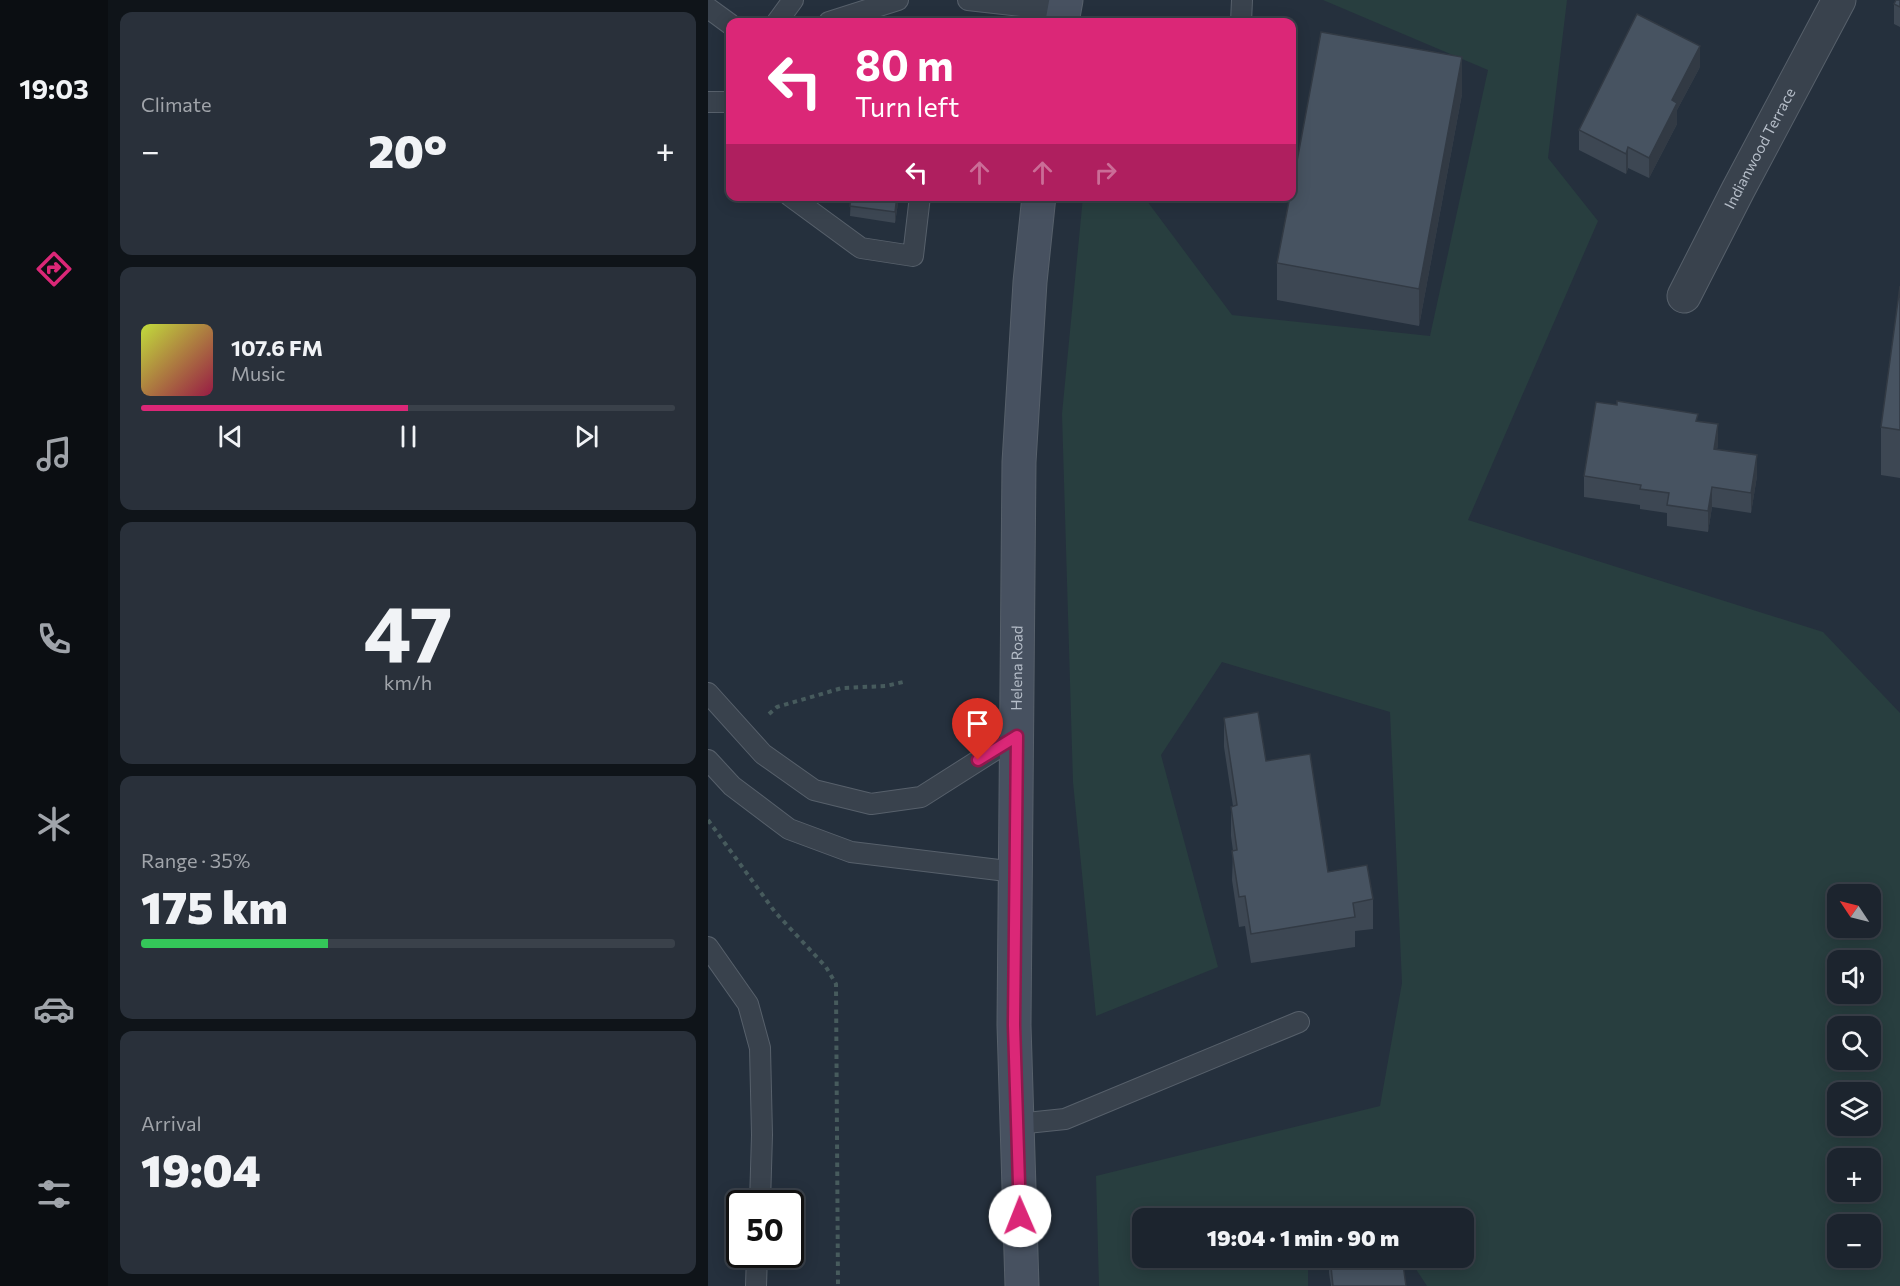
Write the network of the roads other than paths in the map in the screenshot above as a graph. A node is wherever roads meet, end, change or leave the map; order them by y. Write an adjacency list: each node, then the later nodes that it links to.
1 (793, 0): 8 (lane)
2 (898, 0): 9 (lane)
3 (968, 0): 7 (lane)
4 (1242, 0): 10 (lane)
5 (1839, 0): 17 (street, Indianwood Terrace)
6 (708, 8): 11 (lane)
7 (1066, 14)
8 (780, 18)
9 (842, 18)
10 (1240, 18)
11 (726, 21)
12 (708, 102): 13 (lane)
13 (726, 102)
14 (797, 201): 15 (lane)
15 (920, 201)
16 (1038, 201): 19 (main road, Helena Road)
17 (1684, 296)
18 (708, 693): 19 (lane)
19 (1017, 736): 21 (main road, Helena Road)
20 (708, 760): 21 (lane)
21 (1015, 872): 24 (main road, Helena Road)
22 (708, 947): 25 (lane)
23 (1299, 1022): 24 (lane)
24 (1017, 1124): 28 (main road, Helena Road)
25 (760, 1190)
26 (757, 1268): 27 (lane)
27 (756, 1286)
28 (1022, 1286)

